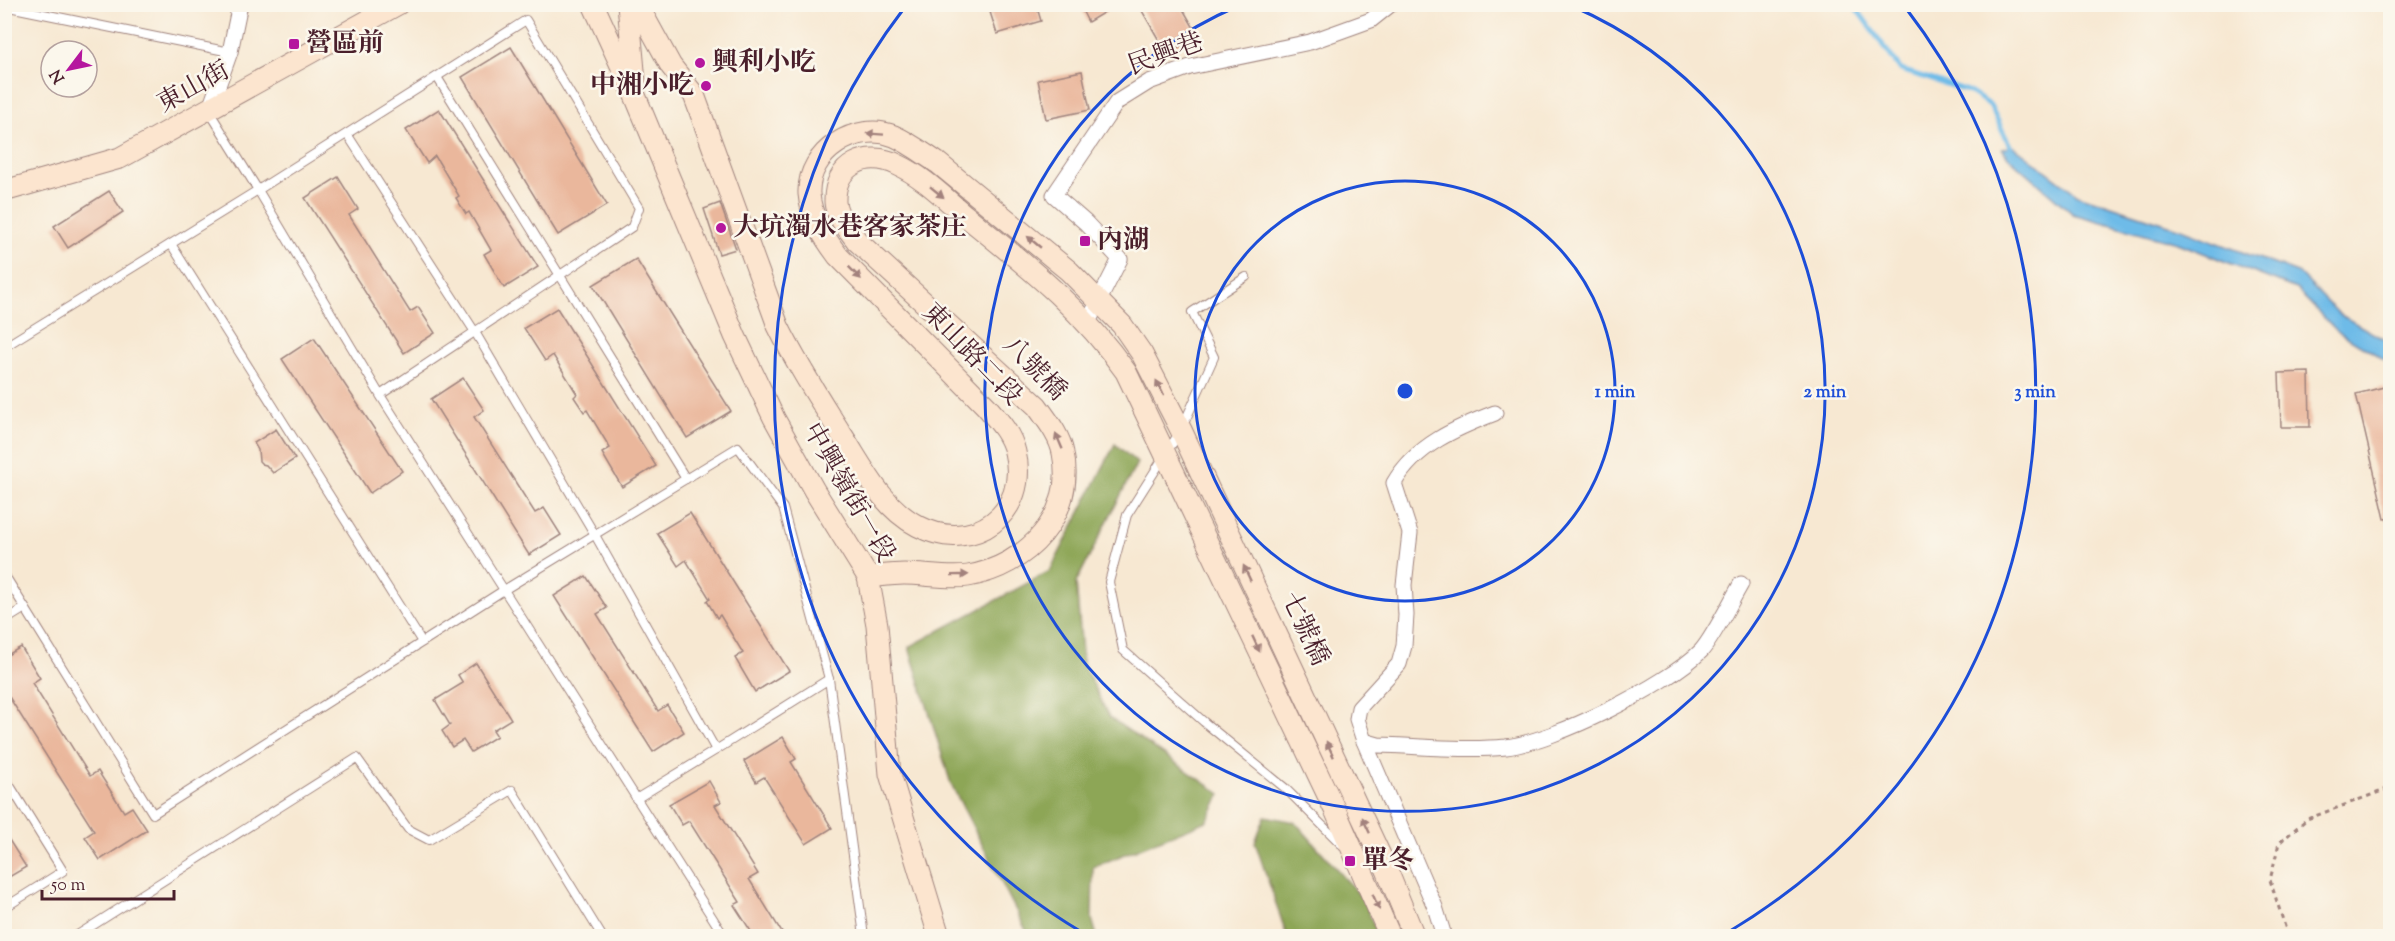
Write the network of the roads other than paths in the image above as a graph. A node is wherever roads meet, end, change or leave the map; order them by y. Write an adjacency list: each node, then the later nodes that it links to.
1 (240, 4): 8 (street)
2 (398, 4): 11 (main road, 東山街)
3 (593, 4): 10 (main road, 中興嶺街一段)
4 (628, 4): 10 (main road, 中興嶺街一段)
5 (637, 4): 18 (main road, 東山路二段, one-way to 5)
6 (1391, 4): 18 (street, 民興巷)
7 (4, 6): 8 (lane)
8 (231, 52): 11 (street)
9 (437, 76): 12 (lane); 16 (lane); 16 (lane)
10 (636, 98): 30 (main road, 中興嶺街一段)
11 (209, 111): 13 (lane); 14 (main road, 東山街)
12 (347, 134): 13 (lane); 20 (lane)
13 (258, 190): 15 (lane); 22 (lane)
14 (4, 191)
15 (171, 244): 21 (lane); 35 (lane)
16 (560, 275): 20 (lane); 26 (lane)
17 (1246, 277): 24 (lane)
18 (1100, 301): 19 (street, 民興巷); 24 (main road, 東山路二段, one-way to 18)
19 (1088, 322): 25 (main road); 30 (main road, 八號橋, one-way to 19)
20 (475, 332): 22 (lane); 28 (lane)
21 (4, 347)
22 (380, 395): 32 (lane)
23 (1495, 413): 37 (street)
24 (1181, 430): 25 (lane); 27 (main road, 東山路二段)
25 (1167, 455): 41 (main road, 七號橋, one-way to 41); 41 (lane)
26 (686, 479): 28 (lane); 36 (lane)
27 (1203, 479): 49 (main road, 七號橋, one-way to 27)
28 (595, 535): 32 (lane); 38 (lane)
29 (4, 574): 33 (lane)
30 (868, 577): 47 (main road, 中興嶺街一段)
31 (1741, 584): 37 (street)
32 (504, 590): 35 (lane); 40 (lane)
33 (25, 608): 34 (lane); 35 (lane)
34 (4, 621)
35 (422, 642)
36 (829, 679): 38 (lane); 46 (lane)
37 (1364, 741): 50 (street)
38 (716, 750): 40 (lane)
39 (4, 776): 42 (lane)
40 (636, 799): 45 (lane)
41 (1357, 859): 48 (main road, one-way to 48)
42 (4, 908)
43 (76, 936): 44 (lane)
44 (602, 936)
45 (724, 936)
46 (864, 936)
47 (939, 936)
48 (1390, 936)
49 (1414, 936)
50 (1444, 936)

